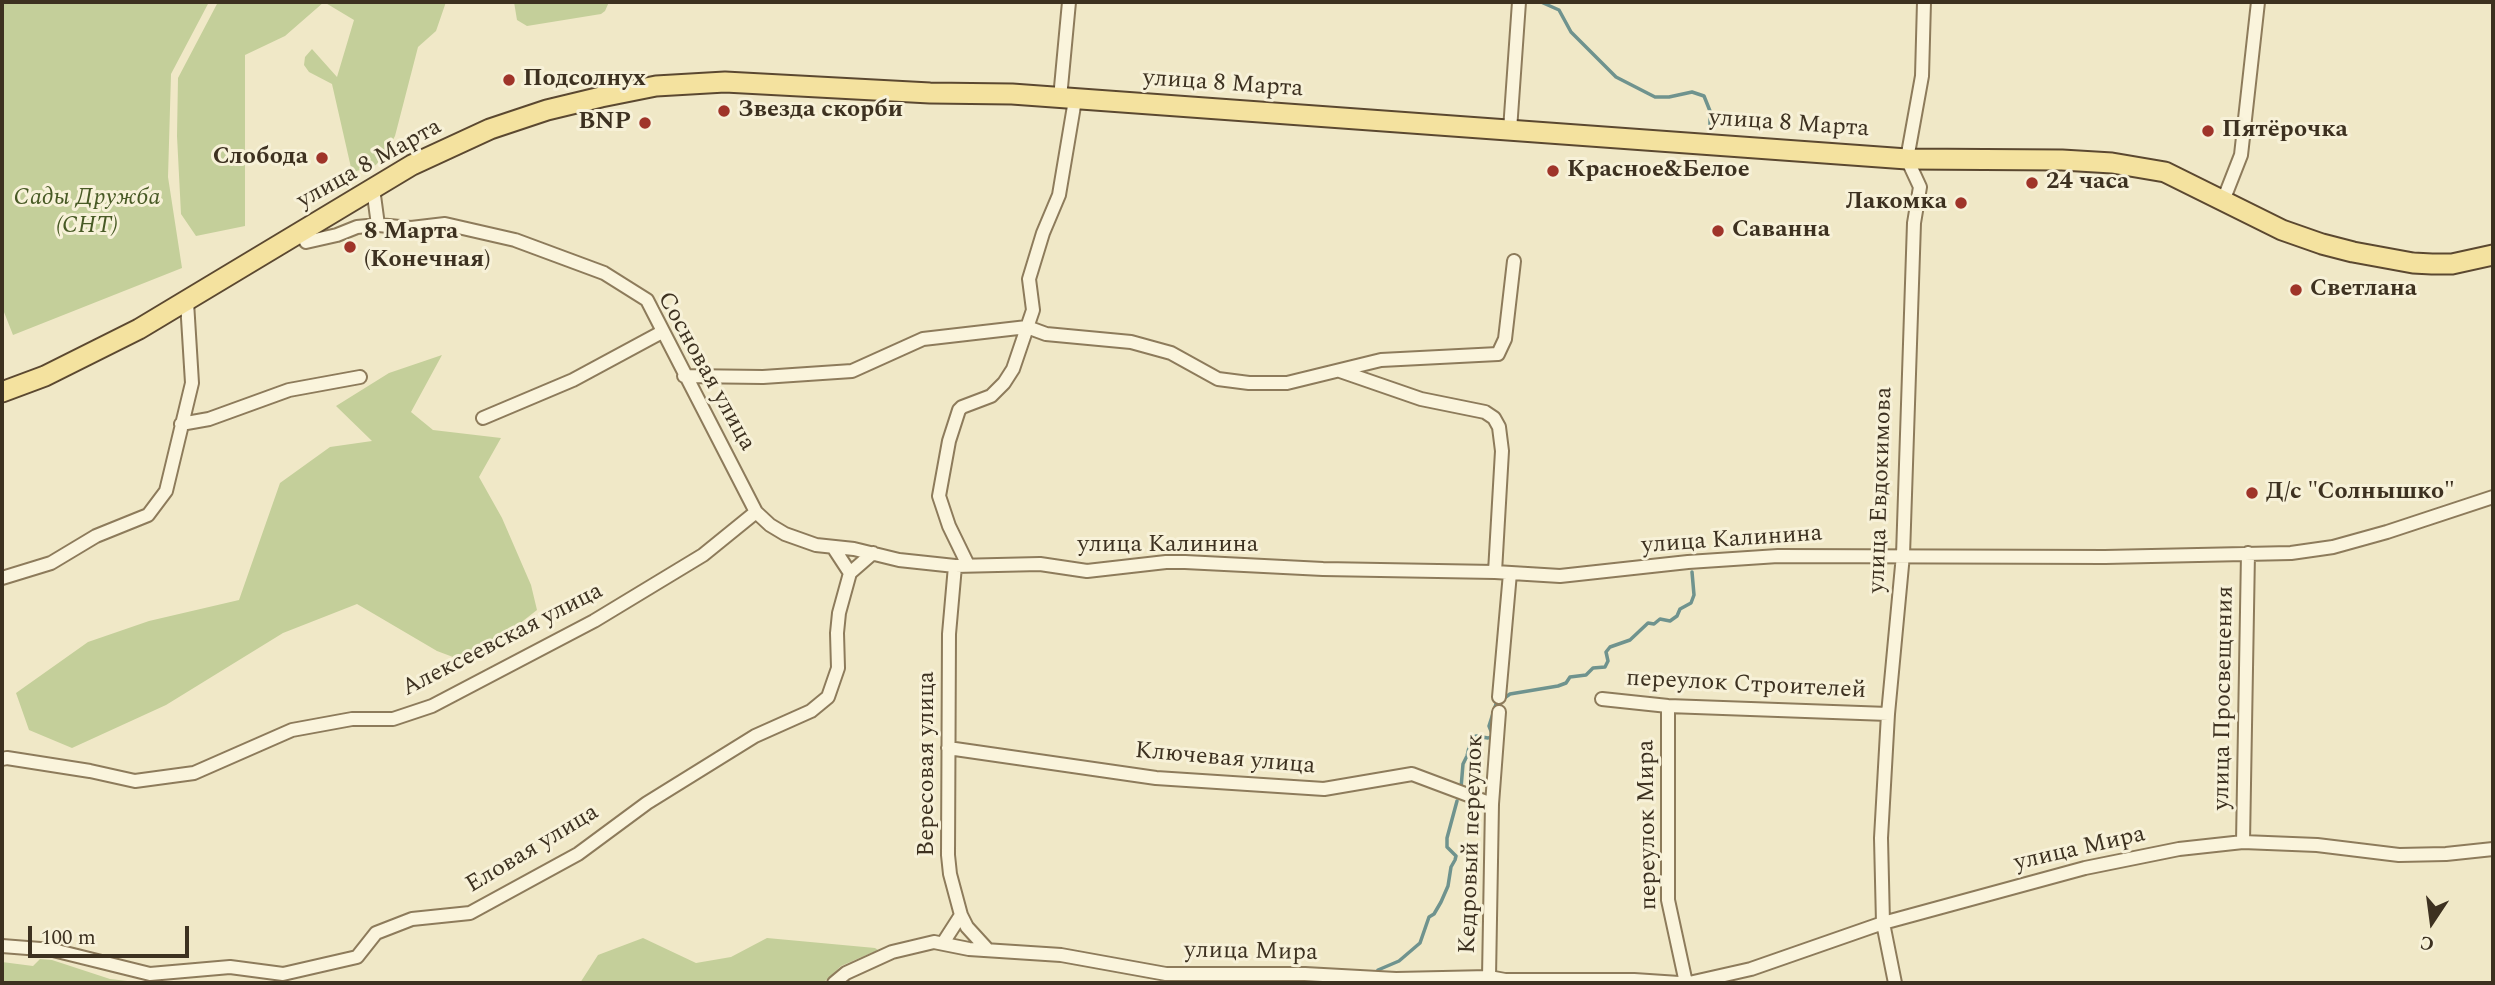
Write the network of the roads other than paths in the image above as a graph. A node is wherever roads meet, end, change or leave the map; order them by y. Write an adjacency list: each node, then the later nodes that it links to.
1 (1069, 2): 5 (street)
2 (1519, 2): 6 (street)
3 (1924, 2): 7 (street)
4 (2258, 2): 9 (street)
5 (1068, 99): 6 (main road, улица 8 Марта); 8 (main road, улица 8 Марта); 15 (street)
6 (1510, 130): 7 (main road, улица 8 Марта)
7 (1907, 159): 9 (main road, улица 8 Марта); 28 (street, улица Евдокимова)
8 (373, 188): 10 (street); 14 (main road, улица 8 Марта)
9 (2223, 201): 12 (main road, улица 8 Марта)
10 (378, 225): 11 (street, Сосновая улица); 16 (street, Сосновая улица)
11 (306, 242)
12 (2493, 255)
13 (1514, 261): 17 (street)
14 (187, 302): 20 (main road, улица 8 Марта); 22 (street)
15 (1027, 327): 17 (street); 18 (street); 29 (street)
16 (662, 332): 18 (street, Сосновая улица); 21 (street)
17 (1338, 370): 30 (street)
18 (684, 376): 24 (street, Сосновая улица)
19 (360, 377): 22 (street)
20 (6, 386)
21 (483, 418)
22 (181, 424): 33 (street)
23 (2493, 497): 26 (street, улица Калинина)
24 (756, 512): 25 (street, Сосновая улица); 40 (street, Алексеевская улица)
25 (833, 547): 27 (street, Сосновая улица); 31 (street)
26 (2248, 553): 28 (street, улица Калинина); 42 (street, улица Просвещения)
27 (873, 554): 29 (street, Сосновая улица); 31 (street)
28 (1903, 555): 32 (street, улица Калинина); 38 (street, улица Евдокимова)
29 (961, 565): 30 (street, улица Калинина); 39 (street, Вересовая улица)
30 (1495, 572): 32 (street, улица Калинина)
31 (850, 573): 47 (street, Еловая улица)
32 (1510, 573): 34 (street)
33 (2, 578)
34 (1499, 697)
35 (1602, 699): 36 (street, переулок Строителей)
36 (1668, 706): 38 (street, переулок Строителей); 53 (street, переулок Мира)
37 (1499, 712): 41 (street, Кедровый переулок)
38 (1888, 714): 45 (street, улица Евдокимова)
39 (948, 748): 41 (street, Ключевая улица); 44 (street, Вересовая улица)
40 (2, 759)
41 (1492, 804): 49 (street, Кедровый переулок)
42 (2243, 842): 43 (street, улица Мира); 45 (street, улица Мира)
43 (2493, 849)
44 (961, 915): 46 (street); 48 (street, Вересовая улица)
45 (1883, 923): 53 (street, улица Мира); 54 (street, улица Евдокимова)
46 (943, 943): 48 (street, улица Мира); 51 (street, улица Мира)
47 (2, 946)
48 (988, 950): 49 (street, улица Мира)
49 (1489, 977): 50 (street, улица Мира)
50 (1505, 982): 52 (street, улица Мира)
51 (834, 983)
52 (1679, 983)
53 (1687, 983)
54 (1895, 983)

